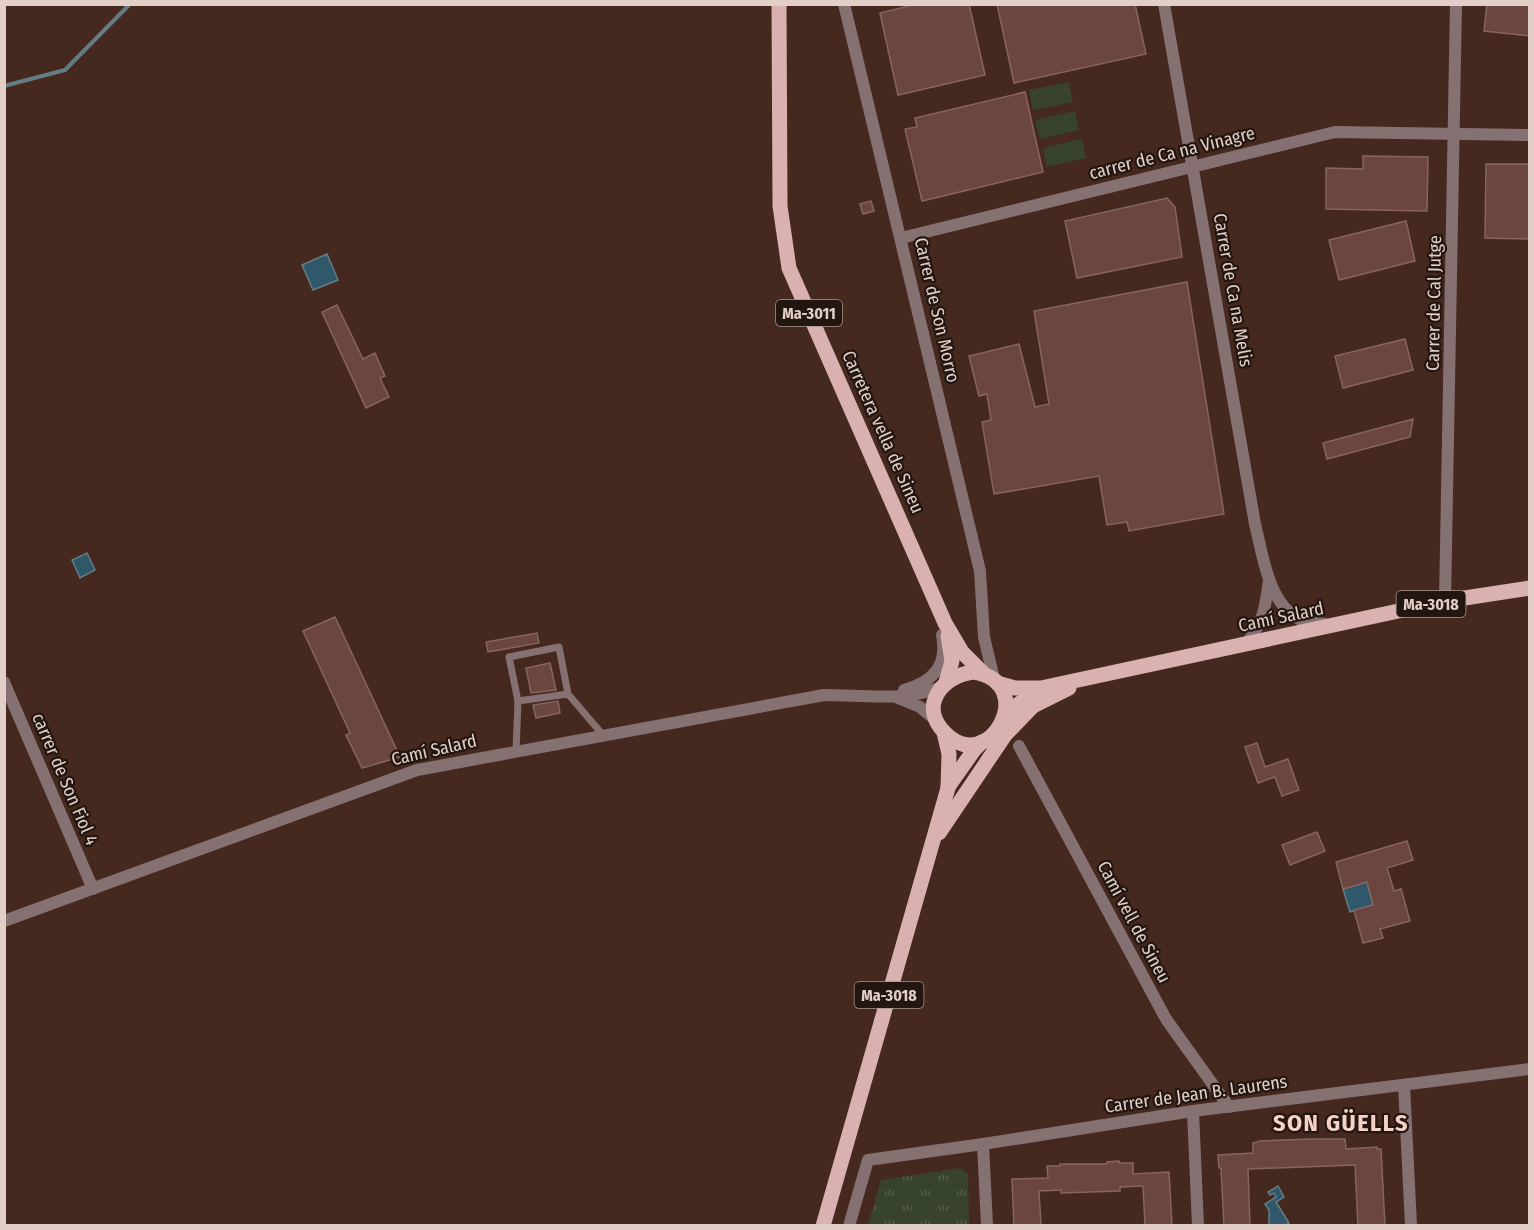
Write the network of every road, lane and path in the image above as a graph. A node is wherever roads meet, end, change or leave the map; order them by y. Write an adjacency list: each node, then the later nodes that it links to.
1 (779, 4): 11 (main road, Carretera vella de Sineu / Ma-3011)
2 (844, 4): 8 (street, Carrer de Son Morro)
3 (1164, 4): 7 (street, Carrer de Ca na Melis)
4 (1456, 4): 5 (street, Carrer de Cal Jutge)
5 (1455, 134): 6 (street); 7 (street, carrer de Ca na Vinagre); 12 (street, Carrer de Cal Jutge)
6 (1530, 135)
7 (1193, 167): 8 (street, carrer de Ca na Vinagre); 9 (street, Carrer de Ca na Melis)
8 (901, 238): 17 (street, Carrer de Son Morro)
9 (1269, 580): 14 (street, Carrer de Ca na Melis); 15 (street, Carrer de Ca na Melis)
10 (1530, 588): 12 (main road, Camí Salard / Ma-3018)
11 (936, 601): 13 (main road, Carretera vella de Sineu / Ma-3011); 22 (street)
12 (1445, 601): 14 (main road, Camí Salard / Ma-3018)
13 (945, 623): 17 (main road, Carretera vella de Sineu / Ma-3011); 19 (main road, Carretera vella de Sineu / Ma-3011)
14 (1334, 626): 15 (main road, Camí Salard / Ma-3018)
15 (1246, 644): 16 (main road, Camí Salard / Ma-3018)
16 (1095, 676): 20 (main road, Camí Salard / Ma-3018); 32 (main road)
17 (991, 678): 19 (main road, Ma-3018); 20 (main road, Camí Salard / Ma-3018); 25 (main road)
18 (4, 682): 33 (street, carrer de Son Fiol 4)
19 (943, 685): 23 (street, Camí Salard); 26 (main road, Ma-3018)
20 (1041, 688): 25 (main road, Camí Salard / Ma-3018)
21 (568, 694): 24 (lane); 24 (lane); 27 (lane)
22 (874, 696): 23 (street, Camí Salard); 27 (street, Camí Salard)
23 (891, 696): 26 (street, Camí Salard)
24 (518, 701): 30 (lane)
25 (1006, 713): 28 (main road, Ma-3018)
26 (940, 726): 28 (main road); 31 (main road, Ma-3018)
27 (603, 735): 30 (street, Camí Salard)
28 (982, 742): 31 (main road, Ma-3018)
29 (1019, 746): 37 (street, Camí vell de Sineu)
30 (516, 752): 33 (street, Camí Salard)
31 (948, 788): 32 (main road, Ma-3018)
32 (931, 846): 40 (main road, Ma-3018)
33 (93, 889): 34 (street, Camí Salard)
34 (4, 921)
35 (1530, 1069): 36 (street, Carrer de Jean B. Laurens)
36 (1404, 1085): 37 (street, Carrer de Jean B. Laurens); 44 (street)
37 (1229, 1107): 38 (street, Carrer de Jean B. Laurens)
38 (1193, 1111): 39 (street, Carrer de Jean B. Laurens); 43 (street)
39 (983, 1144): 41 (street, Carrer de Jean B. Laurens); 42 (street)
40 (823, 1226)
41 (849, 1226)
42 (987, 1226)
43 (1198, 1226)
44 (1411, 1226)

